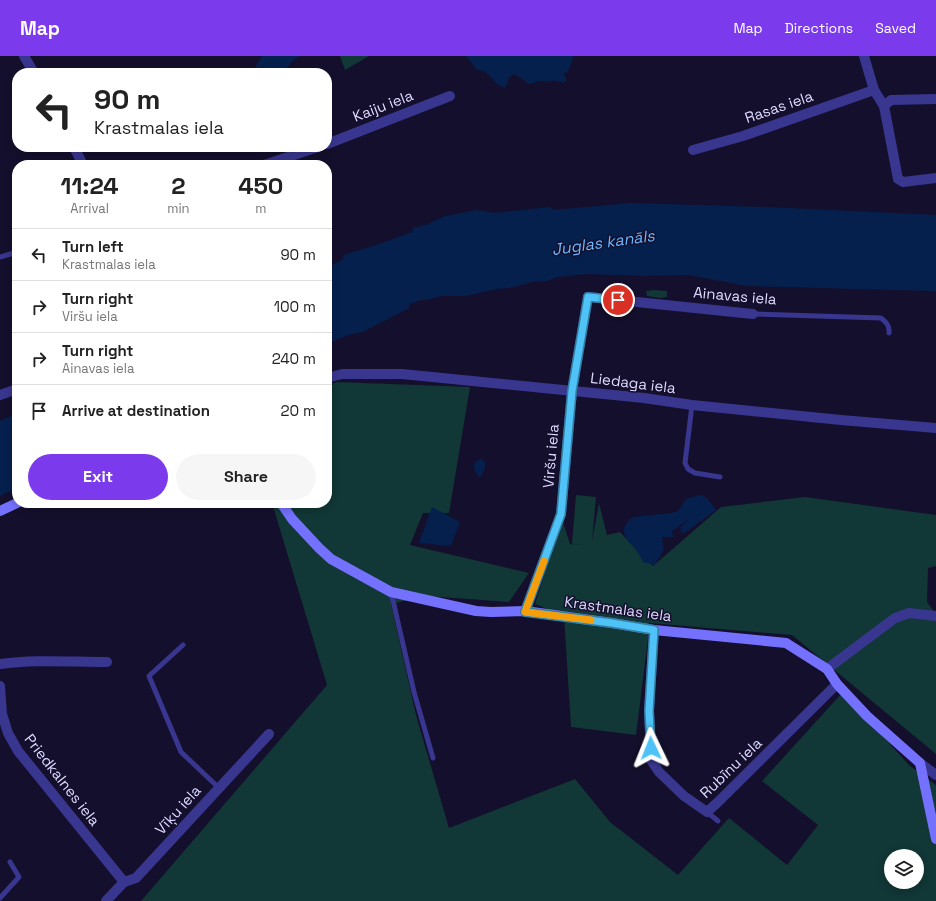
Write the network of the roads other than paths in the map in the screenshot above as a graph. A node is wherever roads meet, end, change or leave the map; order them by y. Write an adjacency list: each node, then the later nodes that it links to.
1 (24, 56): 3 (street)
2 (864, 56): 4 (street)
3 (31, 68)
4 (874, 90): 7 (street); 9 (street, Rasas iela)
5 (450, 96): 8 (street, Kaiju iela)
6 (936, 99): 7 (street)
7 (884, 106): 12 (street)
8 (332, 142)
9 (693, 150)
10 (303, 152): 11 (street)
11 (279, 160)
12 (936, 178)
13 (12, 253): 14 (lane)
14 (0, 257)
15 (588, 297): 16 (street, Ainavas iela); 20 (street, Viršu iela)
16 (753, 314): 17 (lane, Ainavas iela)
17 (889, 333)
18 (332, 377): 20 (street, Liedaga iela)
19 (12, 391): 21 (street)
20 (572, 391): 22 (street, Liedaga iela); 29 (street, Viršu iela)
21 (0, 395)
22 (692, 405): 23 (street, Liedaga iela); 24 (lane)
23 (936, 428)
24 (720, 477)
25 (12, 505): 27 (street)
26 (284, 508): 28 (street, Krastmalas iela)
27 (0, 511)
28 (391, 592): 29 (street, Krastmalas iela); 39 (lane)
29 (525, 612): 31 (street, Krastmalas iela)
30 (936, 616): 35 (street)
31 (654, 630): 35 (street, Krastmalas iela); 43 (street, Rubīnu iela)
32 (183, 645): 42 (lane)
33 (107, 662): 34 (street)
34 (0, 664)
35 (827, 669): 36 (street, Krastmalas iela)
36 (837, 684): 40 (street, Krastmalas iela); 43 (street, Rubīnu iela)
37 (0, 686): 47 (street, Priedkalnes iela)
38 (269, 734): 42 (street, Vīķu iela)
39 (433, 758)
40 (920, 763): 41 (street, Krastmalas iela); 45 (street)
41 (936, 775)
42 (219, 788): 47 (street, Vīķu iela)
43 (707, 812): 44 (lane)
44 (718, 821)
45 (936, 839)
46 (10, 862): 48 (lane)
47 (124, 882): 49 (street, Vīķu iela)
48 (0, 898)
49 (106, 901)

